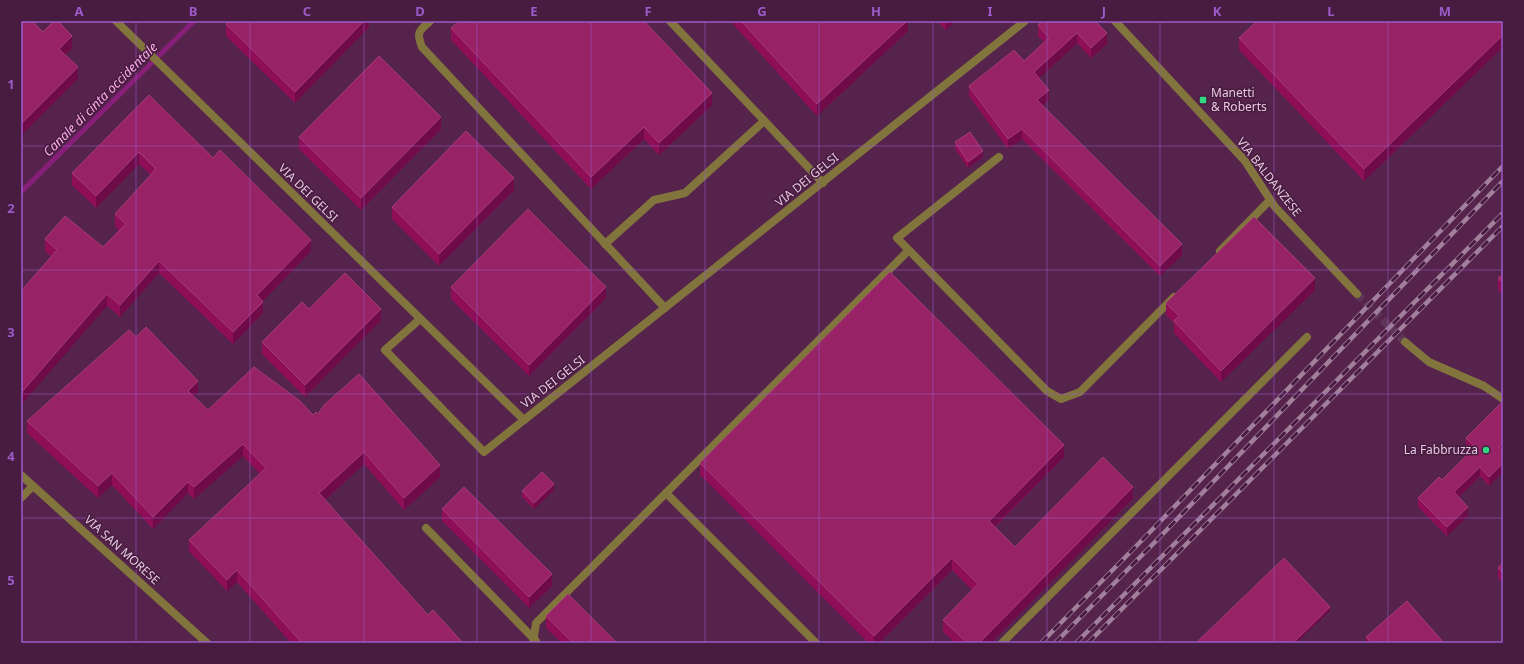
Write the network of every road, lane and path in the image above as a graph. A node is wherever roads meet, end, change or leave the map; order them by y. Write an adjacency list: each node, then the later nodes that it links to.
1 (116, 21): 16 (street, VIA DEI GELSI)
2 (430, 21): 10 (street)
3 (670, 21): 6 (street)
4 (1025, 21): 8 (street, VIA DEI GELSI)
5 (1115, 21): 9 (street, VIA BALDANZESE)
6 (764, 121): 8 (street); 10 (street)
7 (999, 157): 11 (street)
8 (823, 183): 15 (street, VIA DEI GELSI)
9 (1270, 200): 12 (street); 14 (street, VIA BALDANZESE)
10 (605, 244): 15 (street)
11 (908, 251): 13 (street); 23 (street)
12 (1213, 258)
13 (1180, 291)
14 (1357, 294)
15 (665, 308): 20 (street, VIA DEI GELSI)
16 (420, 319): 20 (street, VIA DEI GELSI); 20 (street)
17 (1307, 337): 29 (street)
18 (1405, 342): 19 (street)
19 (1503, 399)
20 (524, 420)
21 (21, 475): 22 (street, VIA SAN MORESE)
22 (33, 486): 24 (street); 27 (street, VIA SAN MORESE)
23 (666, 493): 26 (street); 28 (street)
24 (21, 498)
25 (426, 528): 26 (street)
26 (535, 642)
27 (207, 643)
28 (816, 643)
29 (1002, 643)

